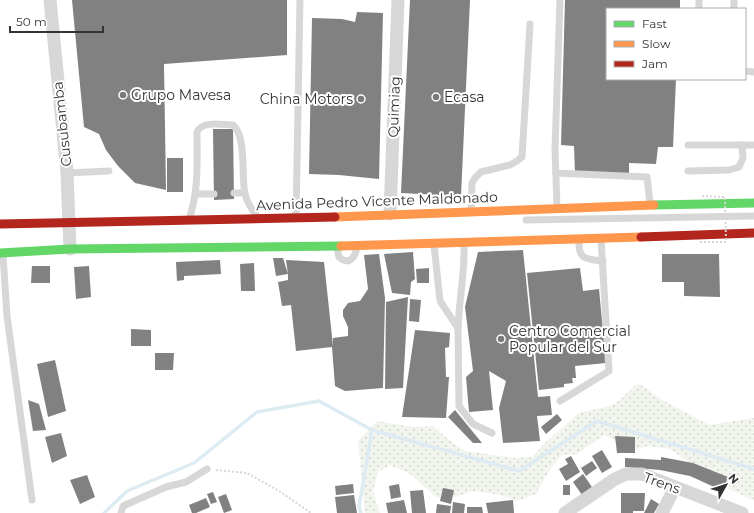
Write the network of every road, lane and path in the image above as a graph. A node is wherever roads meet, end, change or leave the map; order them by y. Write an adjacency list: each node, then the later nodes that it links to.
1 (50, 0): 11 (street, Cusubamba)
2 (300, 0): 25 (lane)
3 (398, 0): 22 (street, Quimiag)
4 (560, 0): 12 (lane)
5 (530, 24): 21 (lane)
6 (688, 145): 7 (lane)
7 (742, 145): 8 (lane); 10 (lane)
8 (754, 145)
9 (109, 170): 11 (lane)
10 (688, 171)
11 (67, 173): 33 (street, Cusubamba)
12 (556, 173): 19 (lane); 20 (lane)
13 (234, 193): 14 (lane)
14 (245, 193): 15 (lane); 24 (lane)
15 (196, 194): 16 (lane); 26 (lane)
16 (214, 194)
17 (700, 196): 40 (path, bridge)
18 (754, 203): 19 (main road, Avenida Pedro Vicente Maldonado)
19 (650, 205): 20 (main road, Avenida Pedro Vicente Maldonado)
20 (557, 209): 21 (main road, Avenida Pedro Vicente Maldonado)
21 (471, 213): 22 (main road, Avenida Pedro Vicente Maldonado)
22 (390, 214): 25 (main road, Avenida Pedro Vicente Maldonado)
23 (754, 216): 27 (lane)
24 (260, 219): 25 (main road, Avenida Pedro Vicente Maldonado); 26 (main road, Avenida Pedro Vicente Maldonado)
25 (296, 219)
26 (189, 220): 33 (main road, Avenida Pedro Vicente Maldonado)
27 (515, 220)
28 (0, 224): 33 (main road, Avenida Pedro Vicente Maldonado)
29 (355, 224): 31 (lane)
30 (754, 228): 35 (lane)
31 (114, 229)
32 (754, 232): 34 (main road, Avenida Pedro Vicente Maldonado)
33 (69, 234): 37 (lane); 38 (lane); 42 (main road, Avenida Pedro Vicente Maldonado); 43 (main road, Avenida Pedro Vicente Maldonado)
34 (601, 237): 36 (main road, Avenida Pedro Vicente Maldonado); 44 (lane)
35 (464, 238): 36 (main road, Avenida Pedro Vicente Maldonado); 39 (main road, Avenida Pedro Vicente Maldonado); 45 (lane)
36 (579, 238): 44 (lane)
37 (170, 240)
38 (53, 242)
39 (434, 242): 41 (main road, Avenida Pedro Vicente Maldonado); 45 (lane)
40 (700, 242)
41 (358, 245): 42 (main road, Avenida Pedro Vicente Maldonado); 42 (lane)
42 (337, 246)
43 (2, 253): 50 (lane)
44 (603, 261): 46 (lane)
45 (458, 328): 47 (lane)
46 (560, 402)
47 (492, 433)
48 (207, 469): 51 (lane); 52 (path)
49 (676, 487): 53 (street, Trens); 54 (street); 55 (street, Trens)
50 (32, 500)
51 (121, 513)
52 (311, 513)
53 (564, 513)
54 (662, 513)
55 (742, 513)

